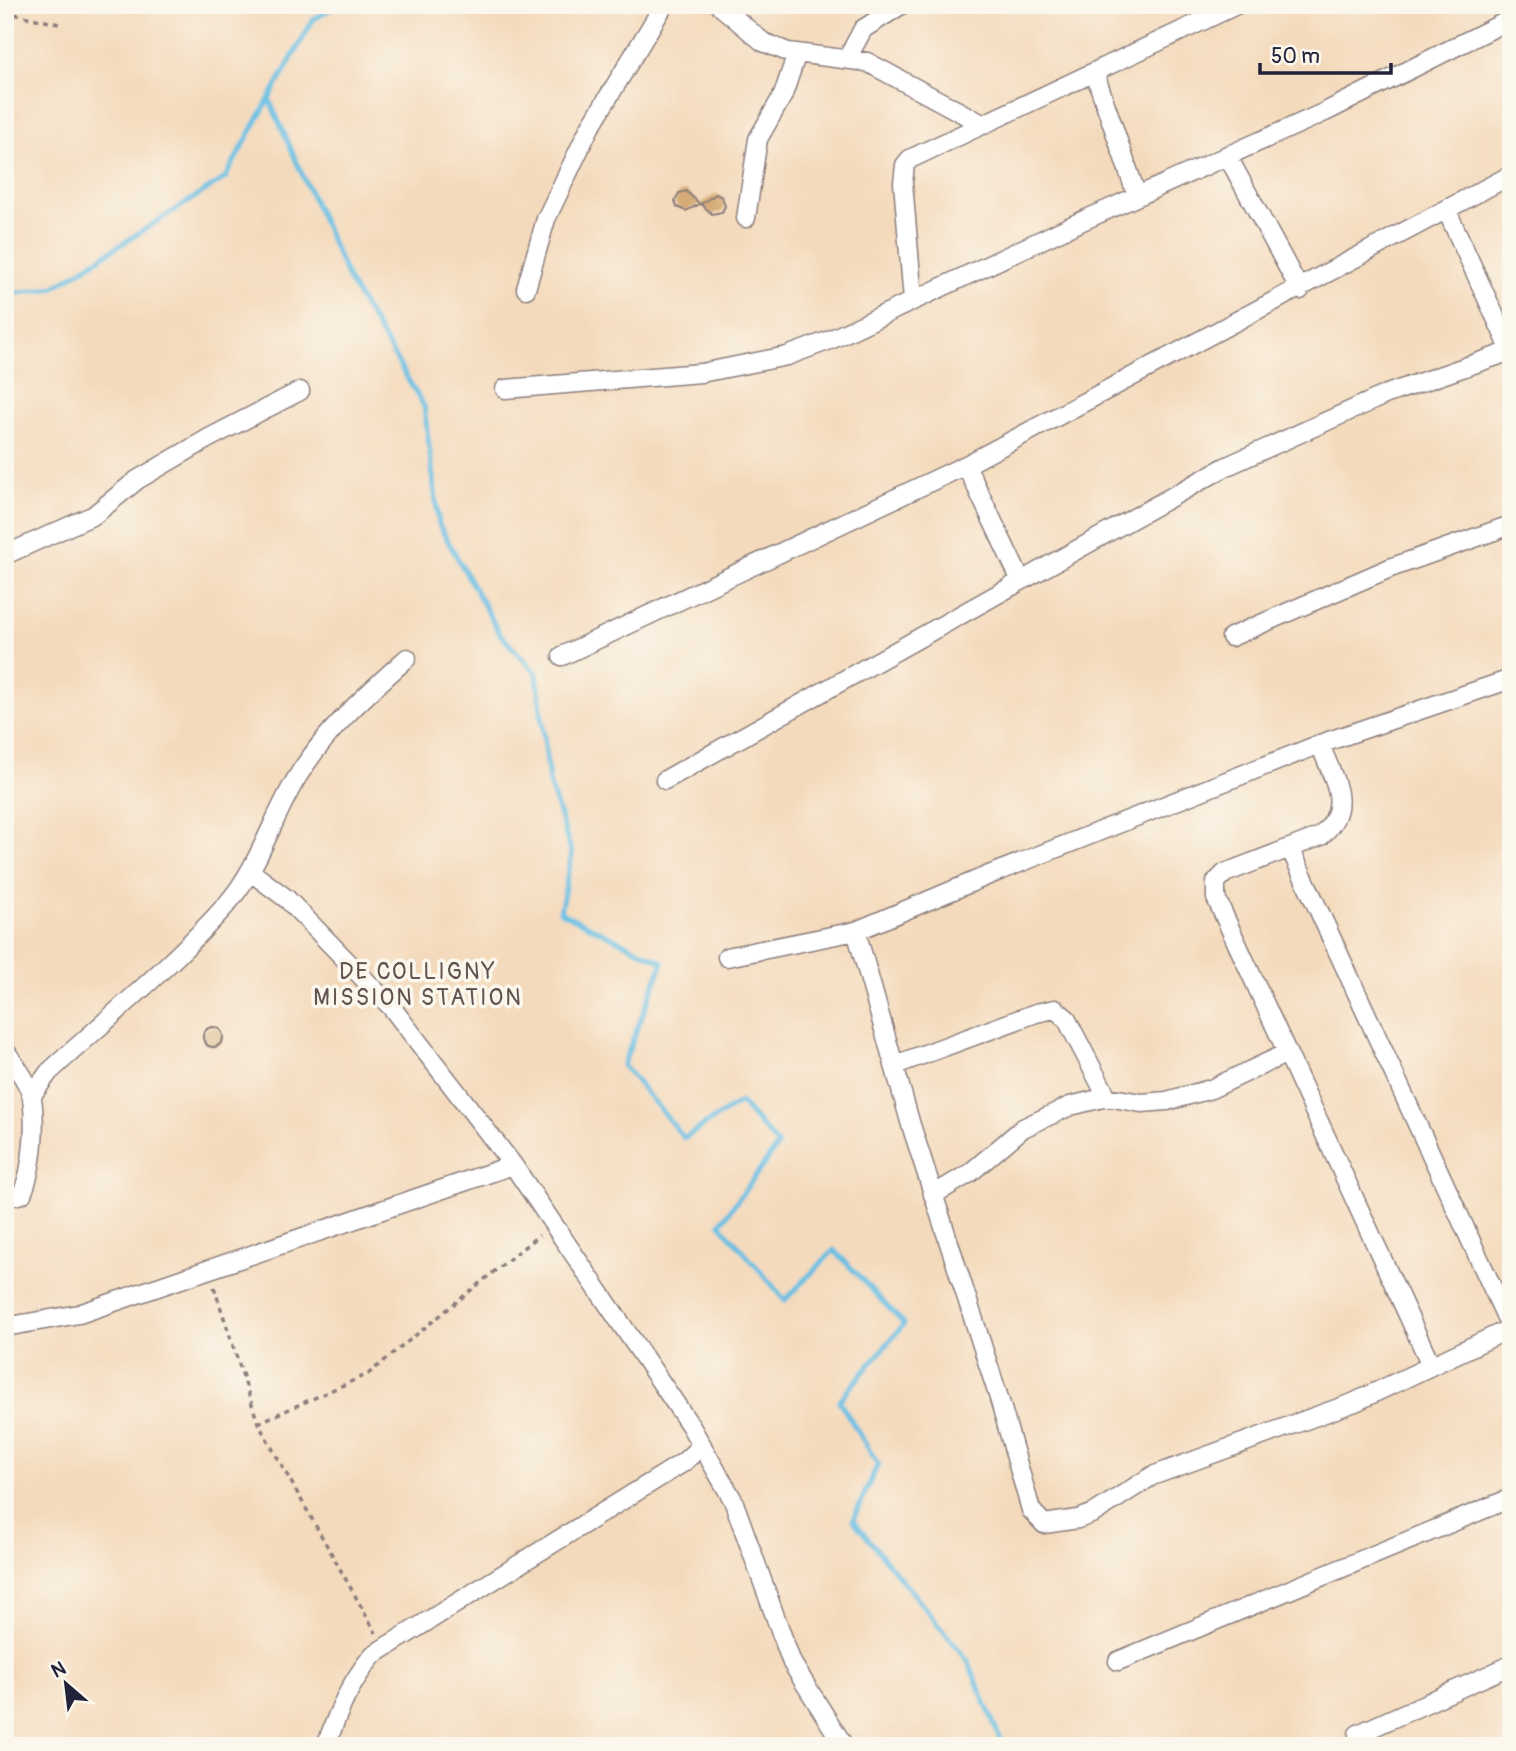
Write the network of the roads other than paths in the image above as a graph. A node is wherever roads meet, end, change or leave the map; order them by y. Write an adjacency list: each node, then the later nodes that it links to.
1 (664, 5): 15 (street)
2 (719, 5): 6 (street)
3 (901, 5): 7 (street)
4 (1236, 5): 8 (street)
5 (1511, 19): 10 (street)
6 (797, 53): 7 (street); 14 (street)
7 (847, 59): 9 (street)
8 (1094, 74): 9 (street); 12 (street)
9 (984, 125): 17 (street)
10 (1227, 155): 12 (street); 16 (street)
11 (1511, 175): 13 (street)
12 (1137, 196): 17 (street)
13 (1447, 211): 16 (street); 18 (street)
14 (746, 218)
15 (526, 289)
16 (1300, 290): 21 (street)
17 (914, 300): 19 (street)
18 (1511, 351): 24 (street)
19 (505, 389)
20 (300, 391): 23 (street)
21 (966, 465): 24 (street); 26 (street)
22 (1511, 525): 25 (street)
23 (5, 555)
24 (1021, 581): 30 (street)
25 (1231, 637)
26 (562, 656)
27 (407, 658): 32 (street)
28 (1511, 679): 29 (street)
29 (1320, 744): 31 (street); 33 (street)
30 (665, 780)
31 (1290, 848): 36 (street); 44 (street)
32 (251, 872): 38 (street); 40 (street)
33 (856, 931): 34 (street); 37 (street)
34 (727, 957)
35 (5, 1050): 38 (street)
36 (1285, 1054): 39 (street); 44 (street)
37 (895, 1065): 39 (street); 41 (street)
38 (32, 1095): 42 (street)
39 (1107, 1097): 41 (street)
40 (513, 1165): 43 (street); 45 (street)
41 (933, 1195): 44 (street)
42 (5, 1198)
43 (5, 1327)
44 (1431, 1365)
45 (702, 1445): 50 (street); 51 (street)
46 (1511, 1498): 47 (street)
47 (1118, 1661)
48 (1511, 1665): 49 (street)
49 (1358, 1734)
50 (326, 1746)
51 (844, 1746)

